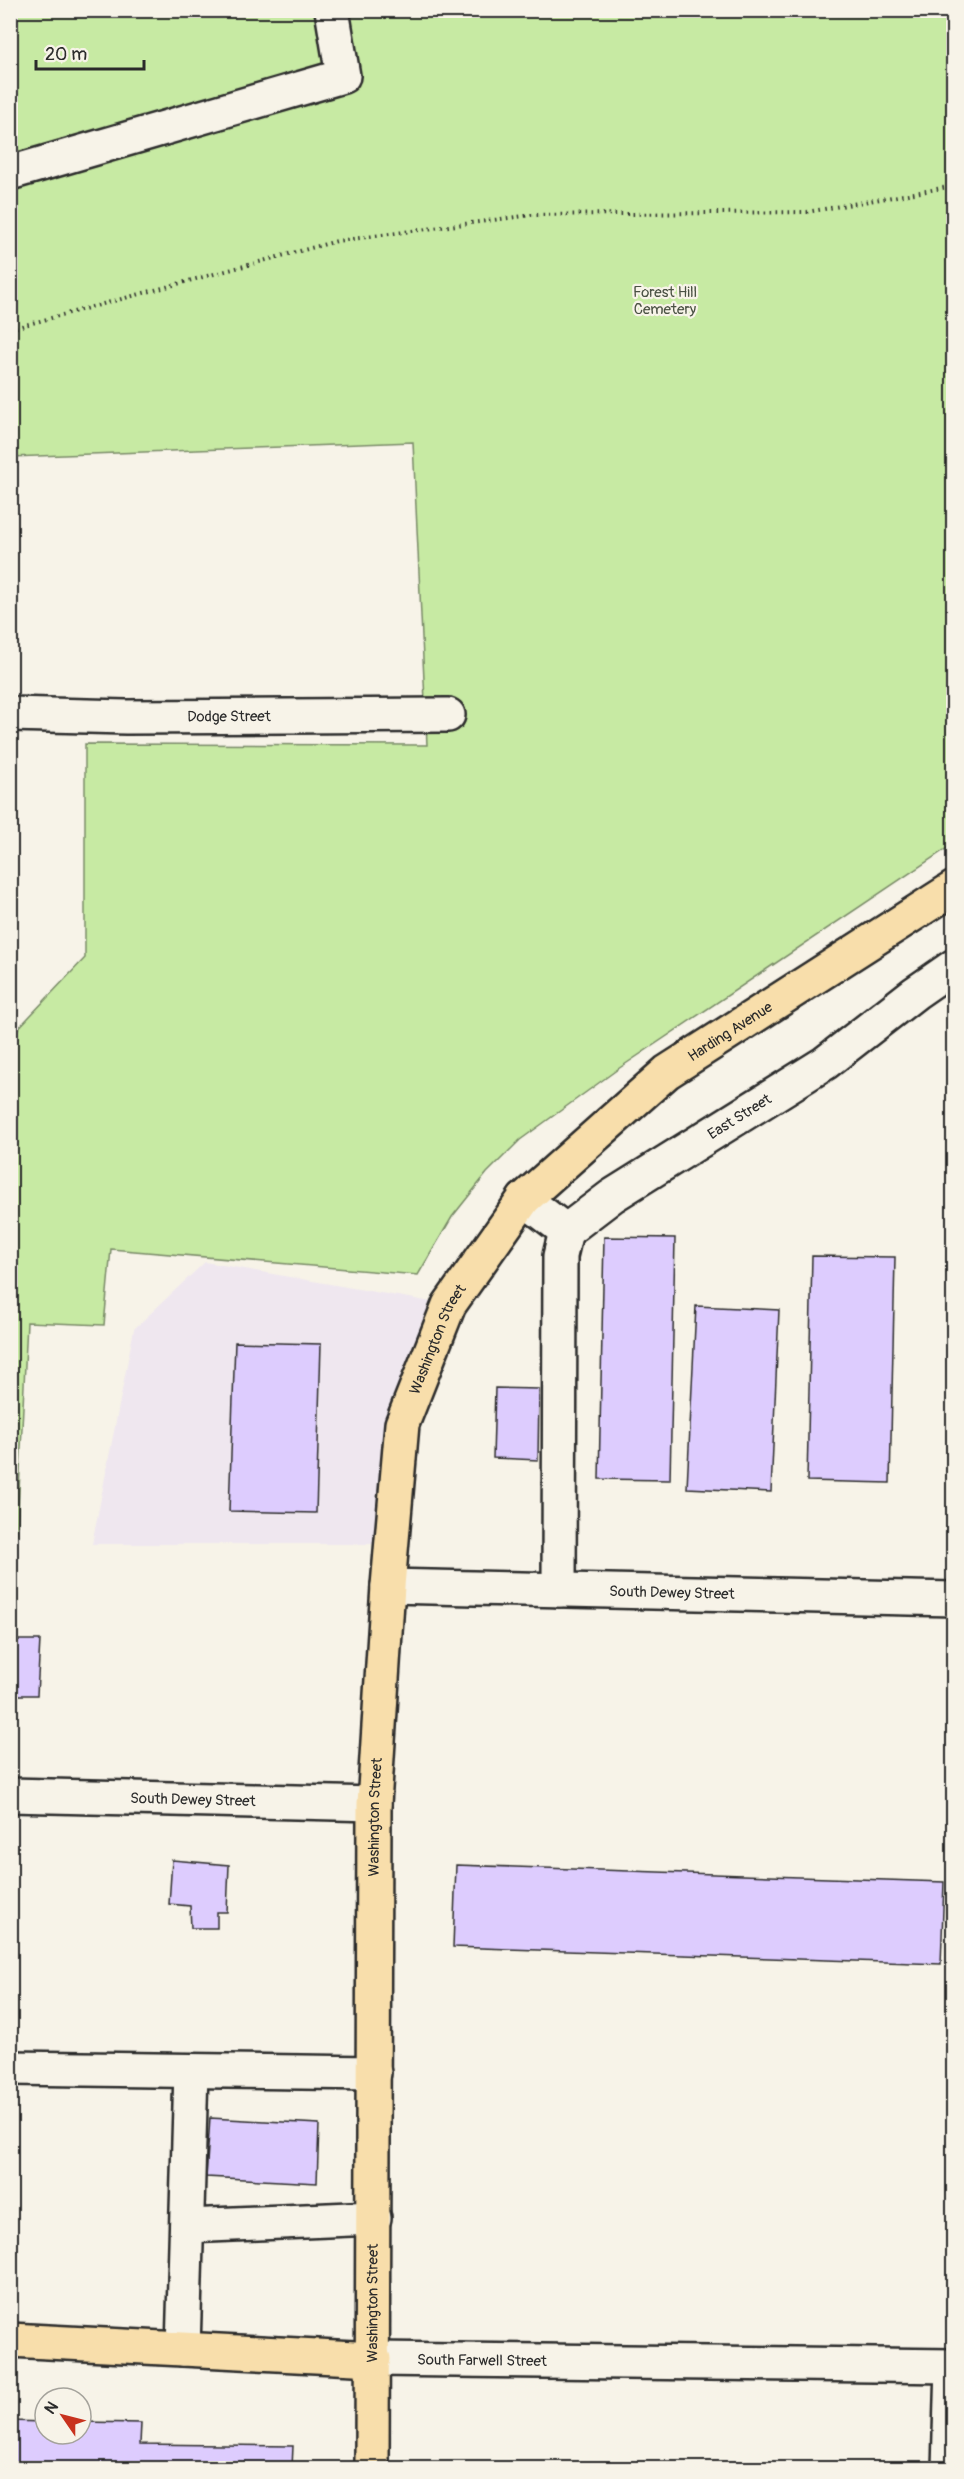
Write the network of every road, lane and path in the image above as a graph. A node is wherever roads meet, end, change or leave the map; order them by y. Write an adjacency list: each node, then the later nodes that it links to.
1 (332, 10): 2 (street)
2 (10, 173)
3 (954, 186): 4 (path)
4 (10, 329)
5 (10, 714): 6 (street, Dodge Street)
6 (448, 715)
7 (954, 888): 9 (main road, Harding Avenue)
8 (954, 966): 10 (street, East Street)
9 (524, 1199): 10 (street); 11 (main road, Washington Street)
10 (566, 1230): 12 (street)
11 (388, 1586): 12 (street, South Dewey Street); 15 (main road, Washington Street)
12 (559, 1590): 13 (street, South Dewey Street)
13 (954, 1599)
14 (10, 1795): 15 (street, South Dewey Street)
15 (374, 1804): 18 (main road, Washington Street)
16 (10, 2068): 17 (street)
17 (191, 2071): 18 (street); 20 (street)
18 (374, 2073): 19 (main road, Washington Street)
19 (374, 2218): 20 (street); 23 (main road, Washington Street)
20 (187, 2226): 22 (street)
21 (10, 2340): 22 (main road, South Farwell Street)
22 (183, 2349): 23 (main road, South Farwell Street)
23 (374, 2359): 24 (street, South Farwell Street); 25 (main road, Washington Street)
24 (953, 2366): 26 (street)
25 (372, 2469)
26 (949, 2469)

